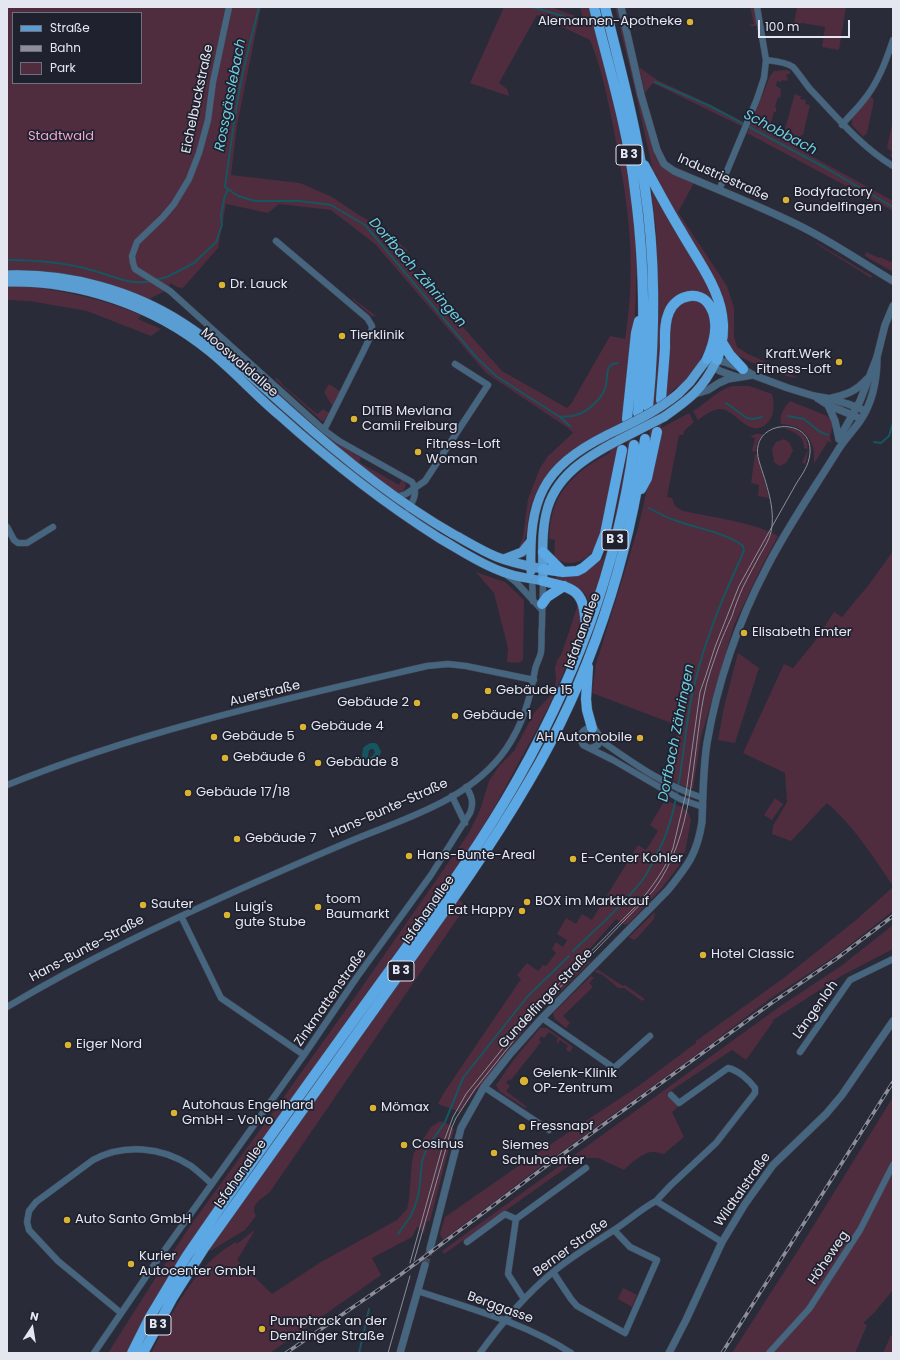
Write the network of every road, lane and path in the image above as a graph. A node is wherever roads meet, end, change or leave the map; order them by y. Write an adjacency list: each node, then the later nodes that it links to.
1 (229, 7): 13 (street, Eichelbuckstraße)
2 (594, 7): 17 (highway, B 3)
3 (605, 7): 9 (highway, B 3)
4 (621, 7): 11 (street, Industriestraße)
5 (757, 7): 7 (street)
6 (893, 40): 8 (street)
7 (766, 60): 8 (street); 11 (street)
8 (842, 124): 10 (street)
9 (639, 156): 19 (highway); 28 (highway, B 3)
10 (893, 166)
11 (719, 190): 15 (street, Industriestraße)
12 (276, 241): 35 (street)
13 (135, 269): 35 (street, Mooswaldallee)
14 (7, 274): 43 (main road, Mooswaldallee)
15 (893, 280)
16 (7, 282): 46 (main road, Mooswaldallee)
17 (643, 301): 31 (highway, B 3); 33 (highway)
18 (893, 306): 20 (street)
19 (722, 342): 21 (highway); 23 (highway)
20 (877, 357): 24 (street); 30 (street, Gundelfinger Straße)
21 (711, 362): 23 (street); 23 (street); 25 (main road, Hans-Bunte-Straße); 26 (highway); 49 (main road, Hans-Bunte-Straße, bridge)
22 (454, 364): 42 (street)
23 (741, 373): 25 (street); 27 (street)
24 (870, 376): 27 (street); 29 (street)
25 (695, 394): 50 (main road, Hans-Bunte-Straße, bridge)
26 (661, 400)
27 (829, 402): 29 (street); 32 (street); 38 (street)
28 (648, 407)
29 (858, 408): 30 (street); 32 (street)
30 (866, 411): 34 (street, Gundelfinger Straße)
31 (638, 413)
32 (853, 416): 34 (street); 38 (street)
33 (627, 419)
34 (861, 419): 40 (street, Gundelfinger Straße)
35 (324, 430): 42 (street, Mooswaldallee)
36 (657, 432): 44 (highway)
37 (645, 439): 44 (highway, Isfahanallee / B 3)
38 (839, 439): 40 (street)
39 (634, 445): 60 (highway, Isfahanallee / B 3)
40 (840, 448): 69 (street, Gundelfinger Straße)
41 (622, 450): 54 (highway)
42 (416, 488): 43 (street); 45 (street)
43 (396, 497): 45 (main road, Mooswaldallee)
44 (635, 500): 61 (highway, Isfahanallee / B 3)
45 (410, 506): 46 (street); 51 (main road, Mooswaldallee)
46 (404, 515): 55 (main road, Mooswaldallee)
47 (53, 526): 48 (street)
48 (7, 527)
49 (532, 541): 51 (main road); 52 (main road, Hans-Bunte-Straße)
50 (543, 552): 53 (main road, Hans-Bunte-Straße); 54 (highway)
51 (504, 559): 52 (main road, Mooswaldallee)
52 (531, 567): 53 (main road, Mooswaldallee); 56 (main road, Hans-Bunte-Straße)
53 (543, 569): 54 (highway); 57 (main road, Hans-Bunte-Straße)
54 (563, 572)
55 (504, 573): 56 (main road, Mooswaldallee); 59 (street)
56 (532, 579): 57 (main road, Mooswaldallee); 59 (street, Hans-Bunte-Straße)
57 (543, 581): 58 (highway); 59 (street, Hans-Bunte-Straße)
58 (564, 586): 59 (highway); 60 (highway)
59 (539, 605): 62 (street, Hans-Bunte-Straße)
60 (587, 633): 99 (highway, Isfahanallee / B 3)
61 (588, 657): 63 (highway); 100 (highway, Isfahanallee / B 3)
62 (534, 680): 66 (street, Auerstraße); 67 (street, Hans-Bunte-Straße)
63 (592, 728): 64 (street); 65 (street)
64 (600, 740): 65 (street); 69 (street)
65 (591, 748): 70 (street)
66 (7, 785)
67 (466, 787): 68 (street, Hans-Bunte-Straße); 71 (street, Zinkmattenstraße)
68 (452, 796): 71 (street); 72 (street, Hans-Bunte-Straße)
69 (703, 798): 70 (street, Gundelfinger Straße)
70 (702, 807): 75 (street, Gundelfinger Straße)
71 (465, 823): 79 (street, Zinkmattenstraße)
72 (181, 916): 74 (street, Hans-Bunte-Straße); 79 (street)
73 (893, 960): 78 (street, Längenloh)
74 (7, 1007)
75 (542, 1018): 77 (street); 80 (street, Gundelfinger Straße)
76 (893, 1021): 90 (street, Wildtalstraße)
77 (650, 1036)
78 (800, 1052)
79 (304, 1055): 85 (street, Zinkmattenstraße)
80 (484, 1087): 82 (street); 91 (street, Gundelfinger Straße)
81 (671, 1095): 86 (street, Berner Straße)
82 (549, 1130)
83 (893, 1165): 105 (street, Höheweg)
84 (586, 1168): 87 (street)
85 (212, 1184): 96 (street, Zinkmattenstraße); 96 (street)
86 (656, 1201): 88 (street, Berner Straße); 90 (street)
87 (516, 1219): 89 (street); 95 (street)
88 (614, 1230): 93 (street, Berner Straße); 93 (street)
89 (467, 1242)
90 (722, 1242): 104 (street, Wildtalstraße)
91 (430, 1249)
92 (425, 1265): 94 (street)
93 (553, 1272): 95 (street, Berner Straße)
94 (418, 1291): 97 (street, Berggasse); 101 (street)
95 (524, 1299): 97 (street, Berner Straße)
96 (121, 1313): 98 (street, Zinkmattenstraße)
97 (506, 1321): 102 (street, Berner Straße); 103 (street, Berggasse)
98 (94, 1353)
99 (132, 1353)
100 (143, 1353)
101 (400, 1353)
102 (480, 1353)
103 (571, 1353)
104 (669, 1353)
105 (769, 1353)

